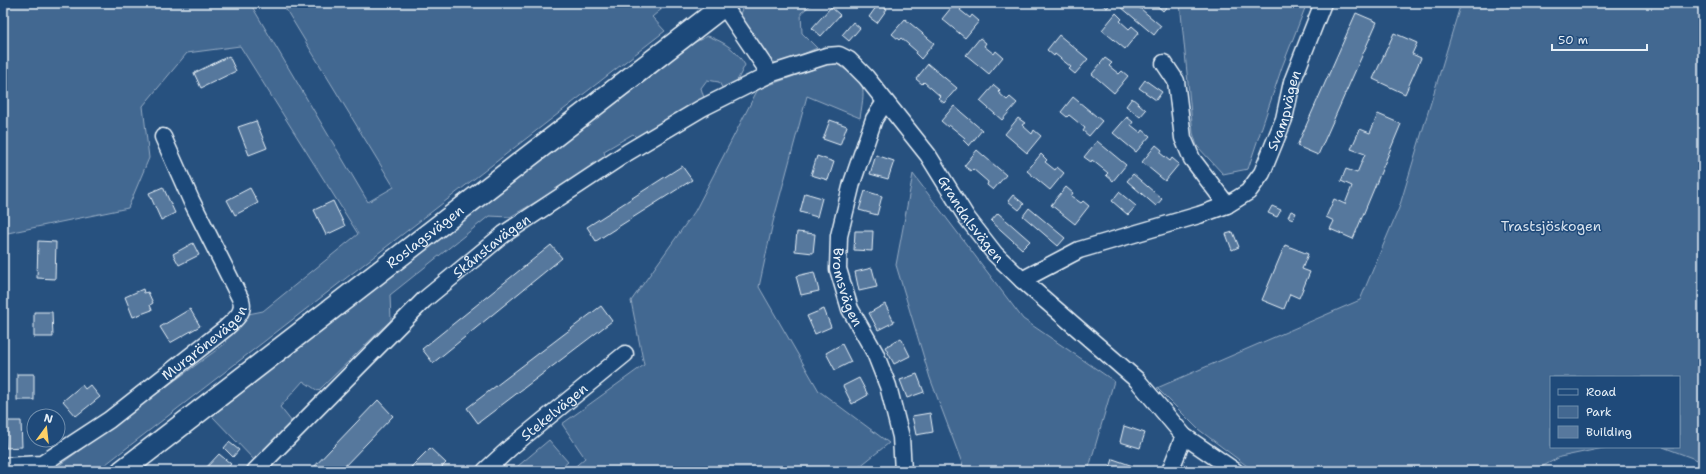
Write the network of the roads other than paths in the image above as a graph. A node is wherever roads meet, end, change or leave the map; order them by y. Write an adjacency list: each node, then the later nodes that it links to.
1 (1323, 3): 7 (street, Svampvägen)
2 (725, 4): 4 (street); 12 (main road, Roslagsvägen)
3 (1164, 63): 7 (street)
4 (770, 74): 5 (street, Grandalsvägen); 13 (street, Skånstavägen)
5 (885, 102): 8 (street, Grandalsvägen); 15 (street, Bromsvägen)
6 (163, 137): 11 (street, Murgrönevägen)
7 (1227, 205): 8 (street, Svampvägen)
8 (1022, 280): 10 (street, Grandalsvägen)
9 (625, 354): 14 (street, Stekelvägen)
10 (1184, 436): 16 (street); 17 (street, Grandalsvägen)
11 (3, 466)
12 (122, 471)
13 (254, 471)
14 (485, 471)
15 (903, 471)
16 (1170, 471)
17 (1235, 471)

